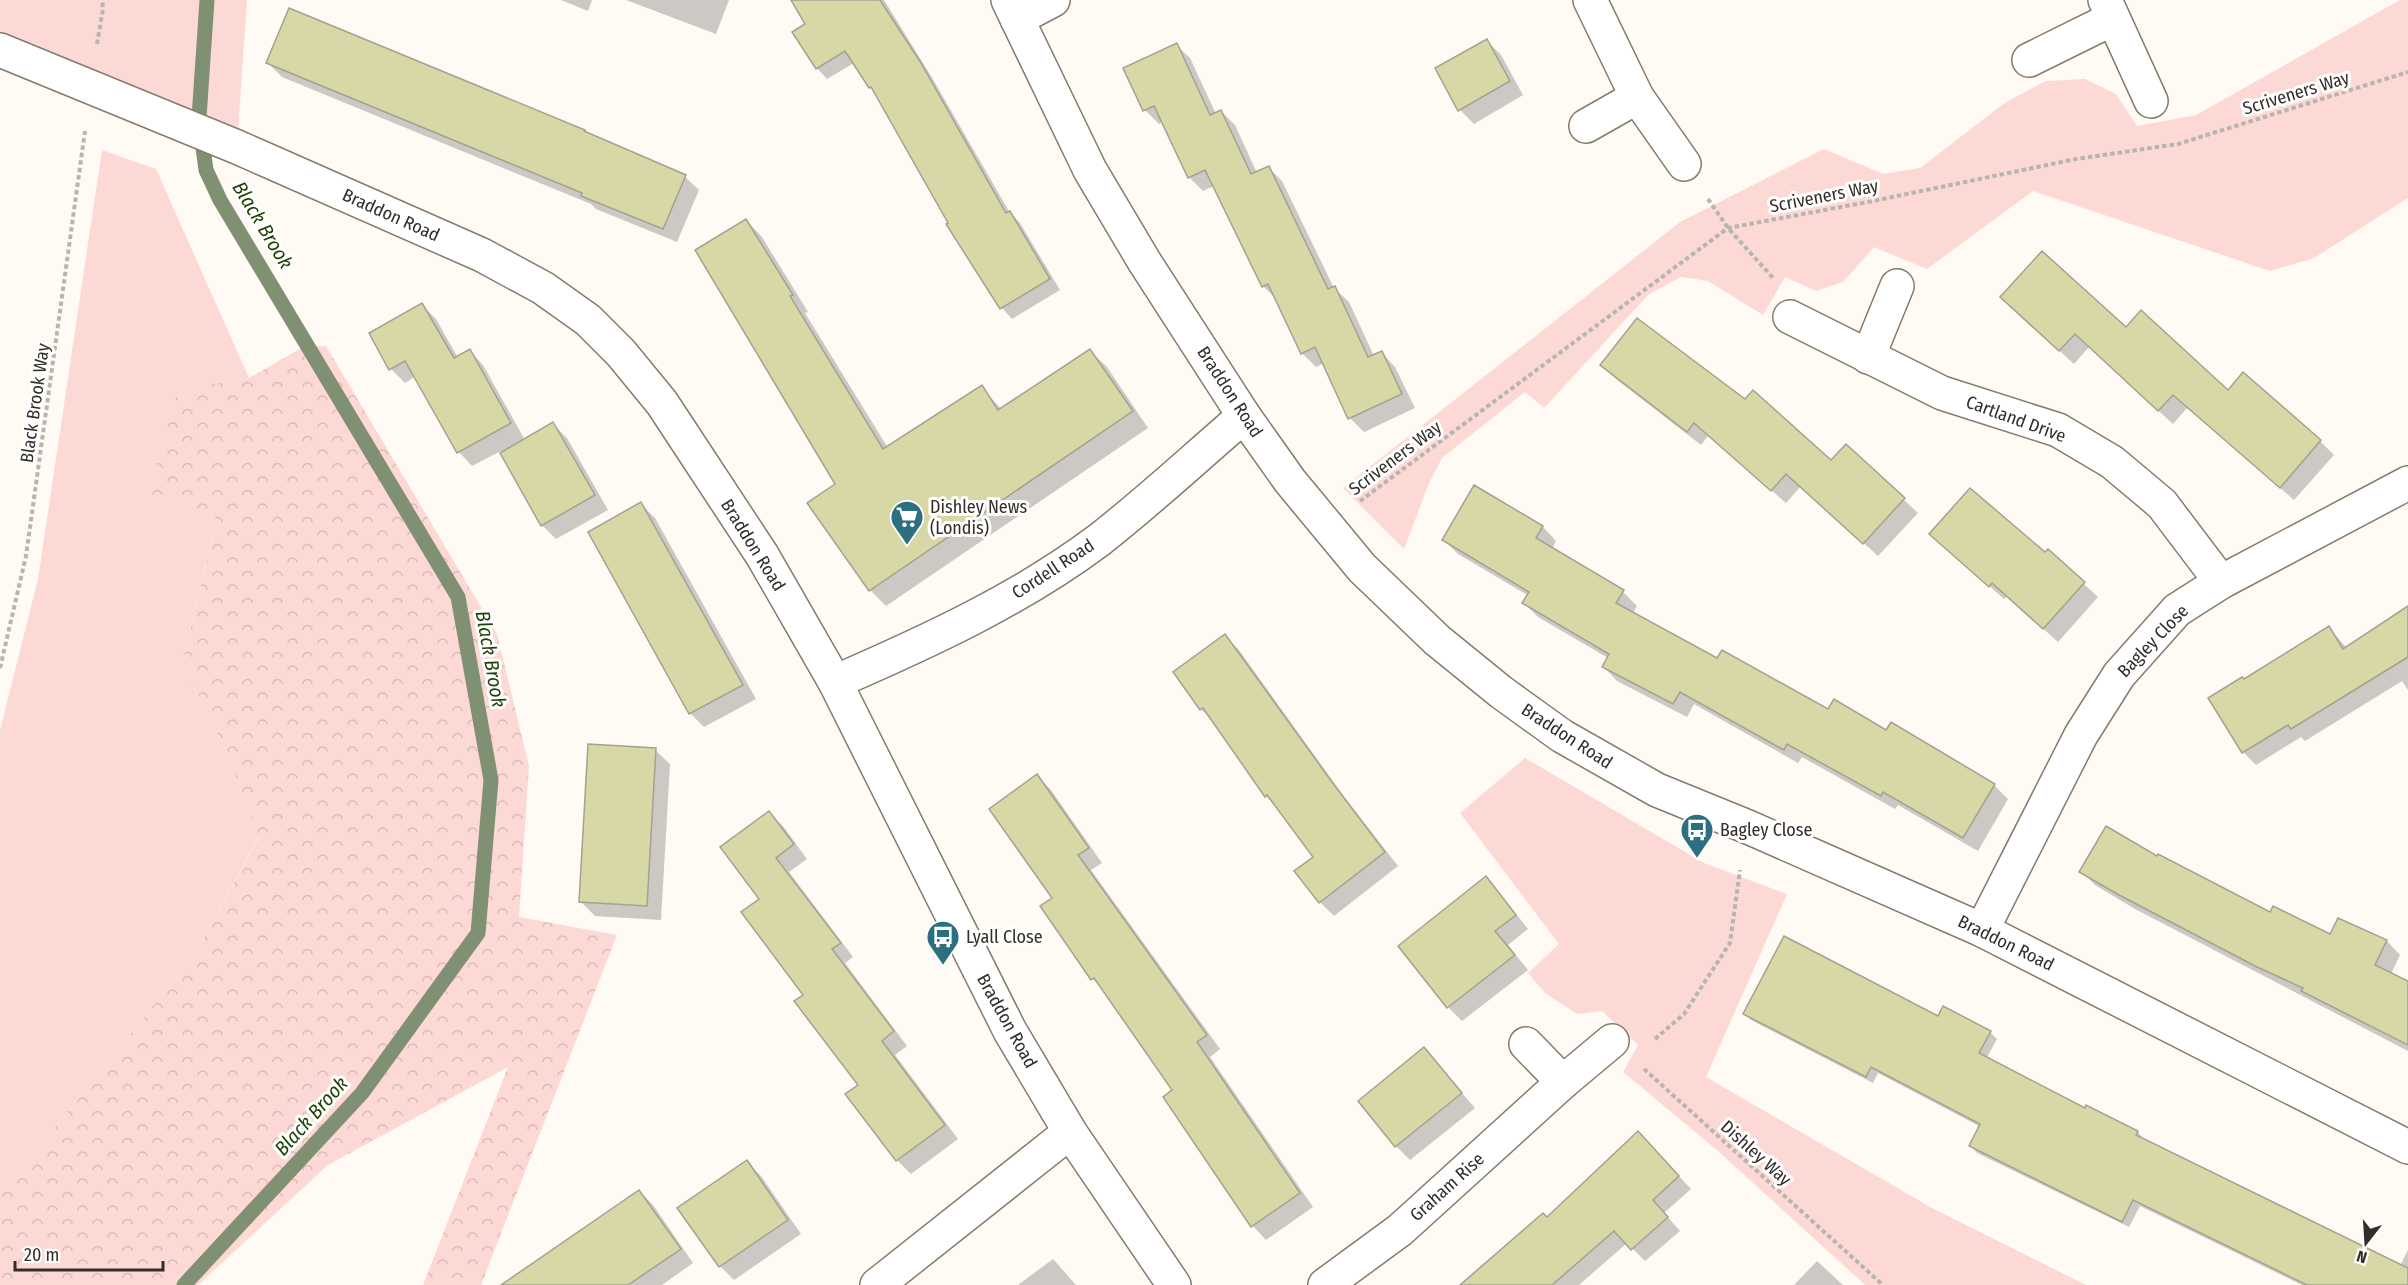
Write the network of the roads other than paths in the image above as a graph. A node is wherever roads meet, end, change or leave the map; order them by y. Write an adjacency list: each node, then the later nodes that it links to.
1 (1053, 0): 3 (street)
2 (1590, 0): 7 (street)
3 (1012, 9): 14 (street, Braddon Road)
4 (2108, 10): 6 (street); 8 (street)
5 (0, 50): 17 (street, Braddon Road)
6 (2029, 60)
7 (1636, 97): 9 (street); 10 (street)
8 (2151, 101)
9 (1587, 126)
10 (1684, 164)
11 (1897, 286): 13 (street)
12 (1790, 317): 13 (street, Cartland Drive)
13 (1868, 357): 16 (street, Cartland Drive)
14 (1245, 416): 17 (street, Cordell Road); 18 (street, Braddon Road)
15 (2408, 483): 16 (street, Bagley Close)
16 (2221, 582): 18 (street, Bagley Close)
17 (835, 682): 22 (street, Braddon Road)
18 (1982, 930): 23 (street, Braddon Road)
19 (1526, 1044): 21 (street)
20 (1622, 1050): 21 (street, Graham Rise)
21 (1563, 1082): 26 (street, Graham Rise)
22 (1070, 1132): 24 (street); 25 (street, Braddon Road)
23 (2408, 1147)
24 (877, 1285)
25 (1174, 1285)
26 (1325, 1285)

